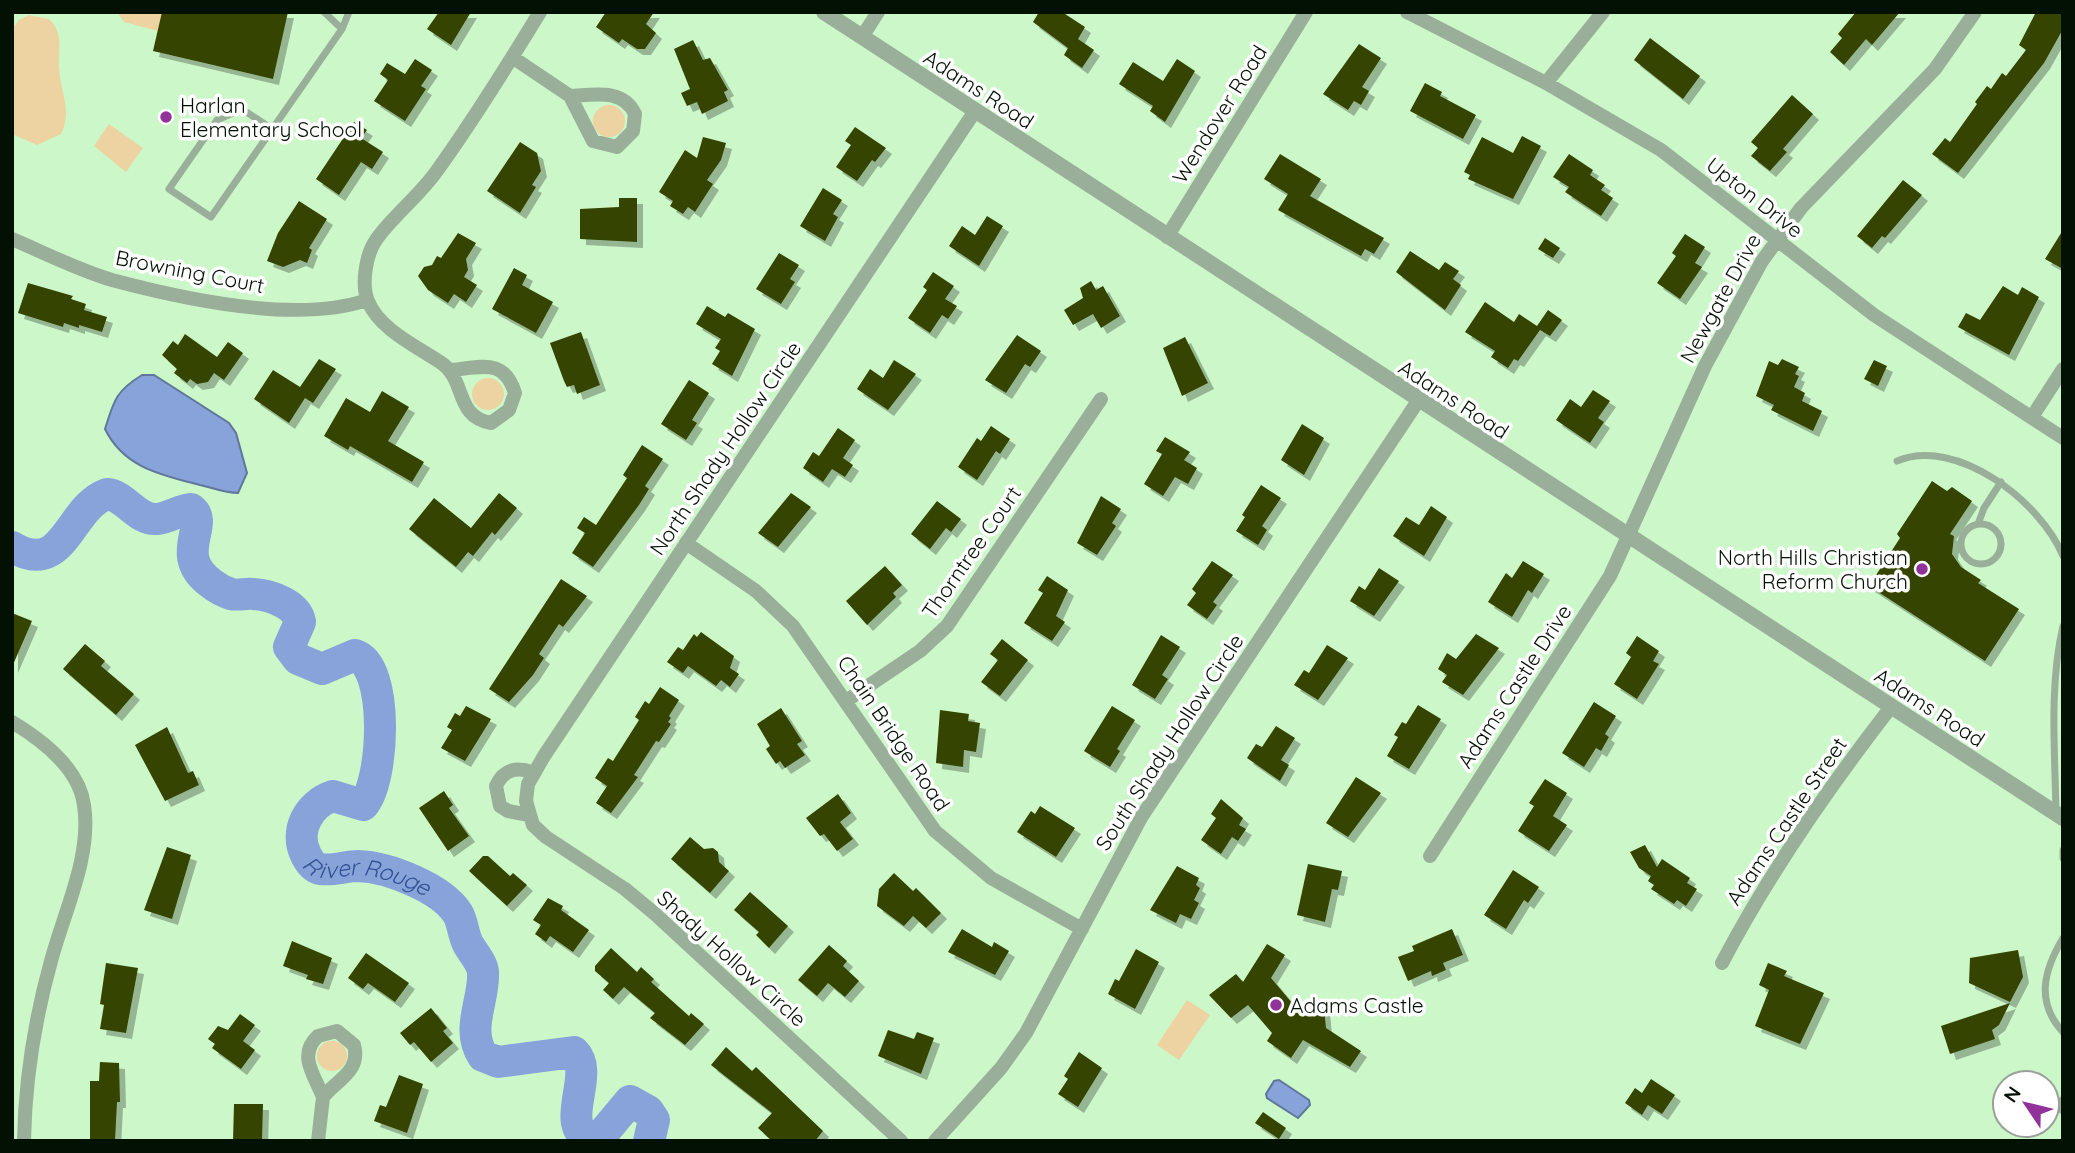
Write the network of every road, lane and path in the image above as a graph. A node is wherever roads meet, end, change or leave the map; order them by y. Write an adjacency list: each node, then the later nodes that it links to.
1 (324, 12): 10 (lane)
2 (349, 12): 10 (lane)
3 (540, 12): 12 (street)
4 (824, 12): 11 (street, Adams Road)
5 (878, 12): 11 (street)
6 (1306, 12): 17 (street, Wendover Road)
7 (1407, 12): 13 (street, Upton Drive)
8 (1603, 12): 13 (street)
9 (1975, 12): 19 (street, Newgate Drive)
10 (342, 29): 16 (lane)
11 (862, 37): 15 (street, Adams Road)
12 (512, 57): 14 (street); 20 (street)
13 (1546, 83): 19 (street, Upton Drive)
14 (570, 96): 14 (street)
15 (975, 111): 17 (street, Adams Road); 31 (street, North Shady Hollow Circle)
16 (272, 129): 16 (lane)
17 (1167, 237): 24 (street, Adams Road)
18 (12, 239): 20 (street, Browning Court)
19 (1776, 240): 25 (street, Upton Drive); 30 (street, Newgate Drive)
20 (367, 300): 22 (street)
21 (2063, 369): 25 (street)
22 (453, 370): 22 (street)
23 (1101, 399): 34 (street, Thorntree Court)
24 (1419, 401): 30 (street, Adams Road); 43 (street, South Shady Hollow Circle)
25 (2032, 417): 26 (street, Upton Drive)
26 (2063, 438)
27 (1897, 461): 28 (lane)
28 (2001, 482): 29 (lane); 32 (lane)
29 (1978, 524): 29 (lane)
30 (1629, 537): 35 (street, Adams Road); 41 (street, Adams Castle Drive)
31 (686, 543): 34 (street, Chain Bridge Road); 37 (street, North Shady Hollow Circle)
32 (2063, 556)
33 (2063, 626): 39 (lane)
34 (846, 701): 43 (street, Chain Bridge Road)
35 (1891, 707): 39 (street, Adams Road); 45 (street, Adams Castle Street)
36 (12, 723): 50 (street)
37 (534, 772): 38 (street, North Shady Hollow Circle); 38 (street)
38 (529, 815): 52 (street, Shady Hollow Circle)
39 (2059, 816)
40 (2063, 850): 42 (lane)
41 (1430, 856)
42 (2063, 858)
43 (1082, 929): 53 (street, South Shady Hollow Circle)
44 (2063, 938): 46 (lane)
45 (1723, 963)
46 (2063, 1032)
47 (323, 1097): 47 (street); 51 (street)
48 (2063, 1099): 49 (lane)
49 (2063, 1111)
50 (24, 1141)
51 (318, 1141)
52 (901, 1141)
53 (935, 1141)

